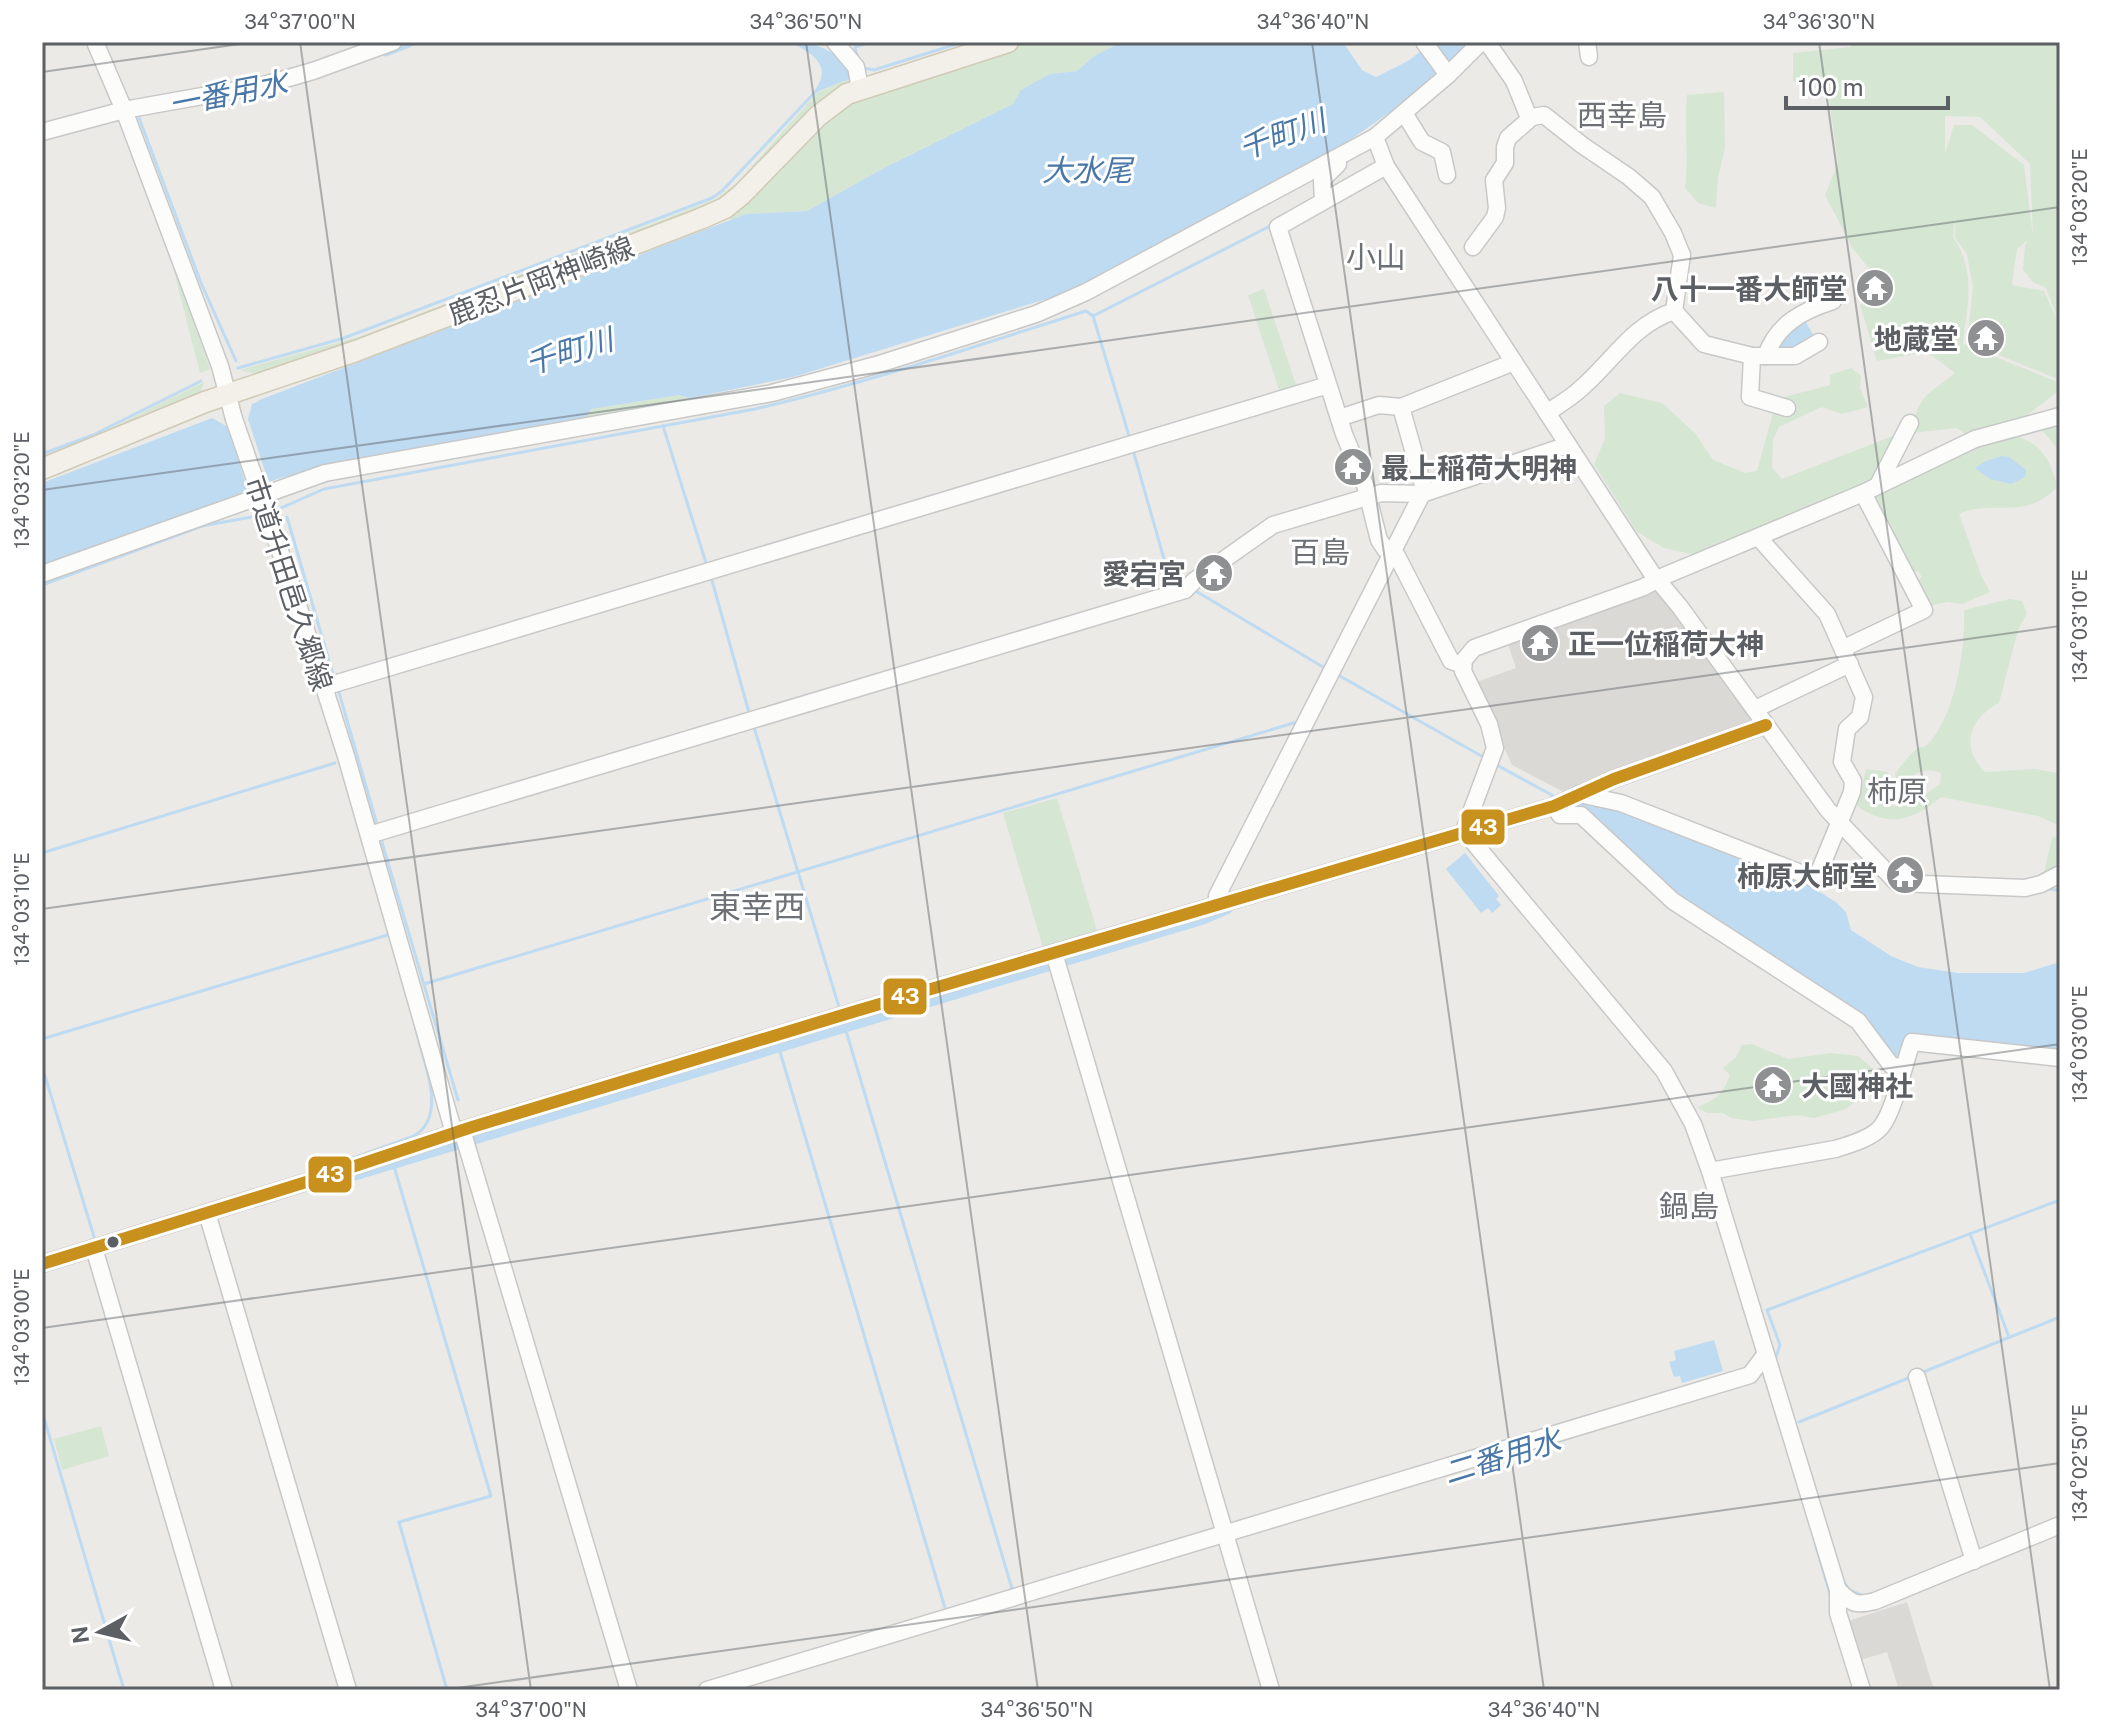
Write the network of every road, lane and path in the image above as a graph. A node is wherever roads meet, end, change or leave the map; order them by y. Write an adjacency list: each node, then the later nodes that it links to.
1 (95, 42): 10 (street, 市道升田邑久郷線)
2 (393, 42): 10 (street)
3 (818, 42): 6 (street)
4 (1008, 42): 9 (main road, 鹿忍片岡神崎線)
5 (1484, 42): 8 (street); 12 (street)
6 (836, 43): 9 (street)
7 (1425, 44): 8 (street)
8 (1446, 72): 11 (street)
9 (859, 78): 26 (main road, 鹿忍片岡神崎線)
10 (124, 110): 13 (street); 26 (street, 市道升田邑久郷線)
11 (1404, 113): 14 (street); 17 (street)
12 (1532, 117): 19 (street); 21 (street)
13 (42, 132)
14 (1375, 137): 15 (street); 16 (street)
15 (1346, 154): 18 (street); 38 (street)
16 (1386, 166): 18 (street); 24 (street)
17 (1447, 175)
18 (1323, 201): 25 (street)
19 (1473, 247)
20 (1833, 301): 23 (street)
21 (1674, 311): 23 (street); 29 (street)
22 (1819, 342): 23 (street)
23 (1759, 356): 28 (street)
24 (1514, 362): 27 (street); 29 (street)
25 (1328, 385): 31 (street); 46 (street)
26 (229, 400): 34 (main road, 鹿忍片岡神崎線); 38 (street, 市道升田邑久郷線)
27 (1400, 407): 31 (street); 36 (street)
28 (1787, 408)
29 (1547, 413): 33 (street)
30 (2060, 416): 35 (street)
31 (1339, 418): 39 (street)
32 (1910, 423): 35 (street)
33 (1568, 445): 36 (street); 43 (street)
34 (42, 469)
35 (1878, 485): 37 (street)
36 (1419, 493): 39 (street); 41 (street)
37 (1863, 493): 40 (street); 44 (street)
38 (261, 497): 42 (street); 46 (street, 市道升田邑久郷線)
39 (1367, 498): 41 (street); 51 (street)
40 (1758, 537): 43 (street); 44 (street)
41 (1388, 550): 45 (street); 54 (street)
42 (42, 574)
43 (1660, 578): 45 (street); 47 (street)
44 (1847, 656): 47 (street); 50 (street)
45 (1463, 665): 52 (street)
46 (332, 684): 51 (street, 市道升田邑久郷線)
47 (1755, 709): 48 (street)
48 (1766, 725): 49 (street); 50 (street)
49 (1562, 804): 50 (street); 52 (street); 57 (street)
50 (1841, 824): 53 (street)
51 (376, 833): 58 (street, 市道升田邑久郷線)
52 (1468, 835): 54 (street); 59 (street)
53 (2060, 874)
54 (1217, 904): 55 (street)
55 (1054, 953): 58 (street); 66 (street)
56 (2060, 1058): 57 (street)
57 (1899, 1068): 59 (street)
58 (462, 1137): 60 (street); 71 (street, 市道升田邑久郷線)
59 (1715, 1170): 63 (street)
60 (208, 1218): 61 (street); 70 (street)
61 (96, 1253): 62 (street); 69 (street)
62 (42, 1264)
63 (1765, 1355): 66 (street); 68 (street)
64 (1917, 1377): 67 (street)
65 (2060, 1525): 67 (street)
66 (1225, 1534): 72 (street); 73 (street)
67 (1974, 1561): 68 (street)
68 (1838, 1590): 74 (street)
69 (224, 1690)
70 (348, 1690)
71 (629, 1690)
72 (707, 1690)
73 (1271, 1690)
74 (1862, 1690)

